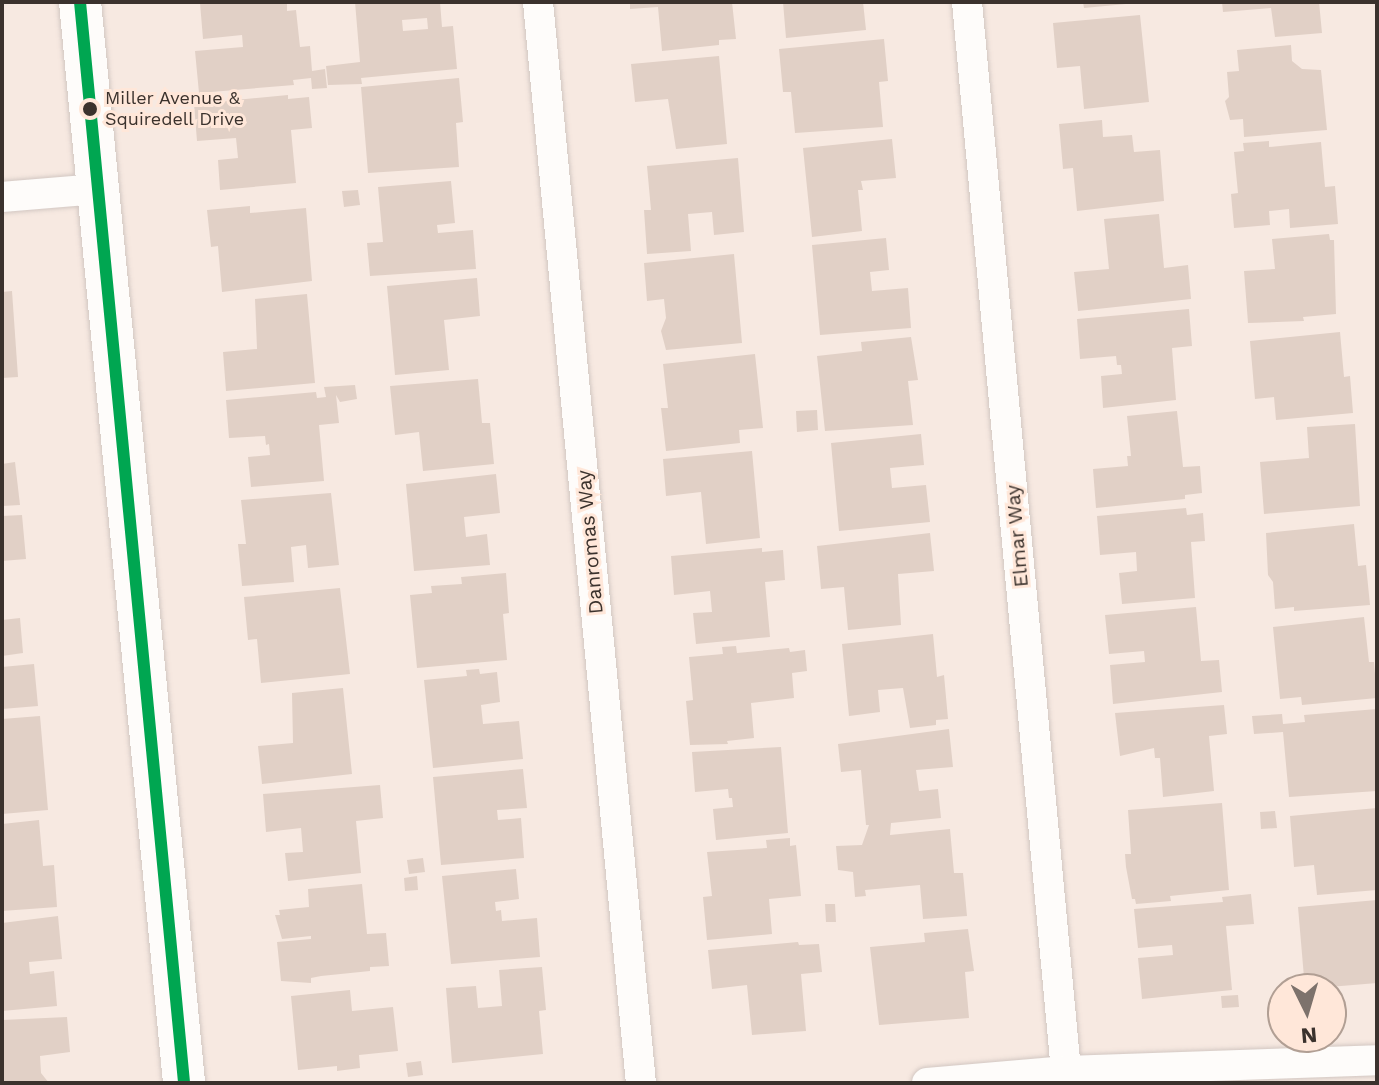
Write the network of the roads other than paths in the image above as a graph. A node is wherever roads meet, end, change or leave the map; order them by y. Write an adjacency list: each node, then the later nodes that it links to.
1 (80, 2): 4 (main road)
2 (538, 2): 9 (street, Danromas Way)
3 (967, 2): 7 (street, Elmar Way)
4 (98, 189): 5 (street); 8 (main road)
5 (2, 197)
6 (1377, 1060): 7 (street)
7 (1066, 1071): 10 (street)
8 (184, 1083)
9 (641, 1083)
10 (927, 1083)

